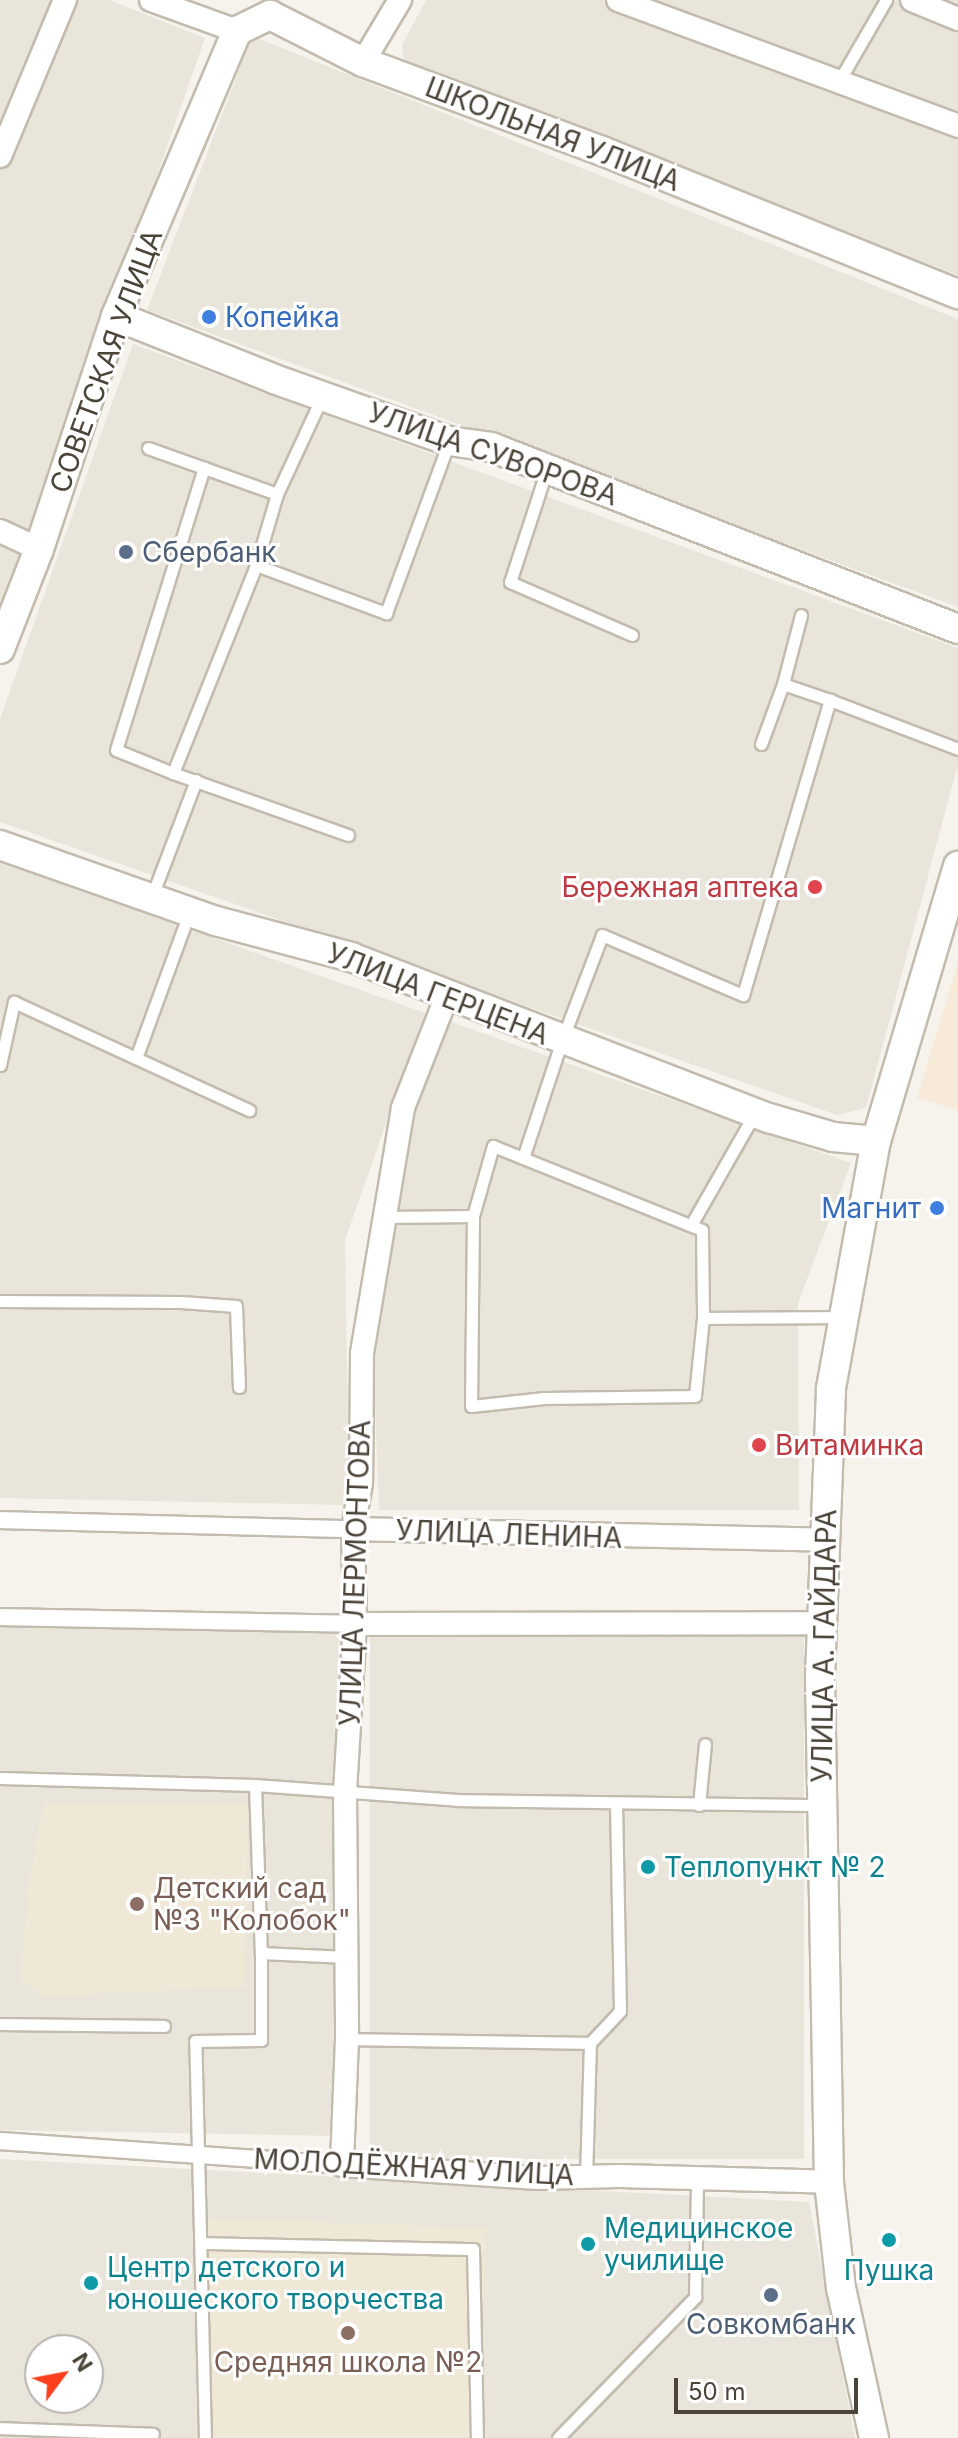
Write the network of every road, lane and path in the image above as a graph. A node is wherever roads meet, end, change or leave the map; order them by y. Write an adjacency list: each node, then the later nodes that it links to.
1 (65, 0): 12 (street)
2 (151, 0): 8 (street)
3 (400, 0): 9 (street)
4 (618, 0): 10 (street)
5 (886, 0): 10 (lane)
6 (912, 0): 7 (street)
7 (958, 19)
8 (237, 31): 9 (street, ШКОЛЬНАЯ УЛИЦА); 14 (street, СОВЕТСКАЯ УЛИЦА)
9 (363, 62): 13 (street, ШКОЛЬНАЯ УЛИЦА)
10 (839, 81): 11 (street)
11 (958, 126)
12 (0, 156)
13 (958, 294)
14 (116, 316): 15 (street, УЛИЦА СУВОРОВА); 22 (street, СОВЕТСКАЯ УЛИЦА)
15 (323, 395): 16 (street, УЛИЦА СУВОРОВА); 20 (lane)
16 (449, 441): 19 (street, УЛИЦА СУВОРОВА); 23 (lane)
17 (148, 448): 18 (lane)
18 (204, 467): 20 (lane); 32 (lane)
19 (547, 469): 25 (street, УЛИЦА СУВОРОВА); 26 (lane)
20 (277, 494): 23 (lane)
21 (0, 531): 22 (street)
22 (39, 549): 27 (street, СОВЕТСКАЯ УЛИЦА)
23 (256, 565): 32 (lane)
24 (801, 615): 28 (lane)
25 (958, 629)
26 (632, 635)
27 (0, 649)
28 (783, 684): 29 (lane); 30 (lane)
29 (830, 700): 31 (lane); 40 (lane)
30 (761, 744)
31 (958, 749)
32 (173, 773): 33 (lane)
33 (196, 780): 34 (lane); 37 (lane)
34 (348, 835)
35 (0, 845): 37 (street, УЛИЦА ГЕРЦЕНА)
36 (958, 866): 45 (street, УЛИЦА А. ГАЙДАРА)
37 (151, 900): 38 (street, УЛИЦА ГЕРЦЕНА)
38 (190, 913): 39 (street, УЛИЦА ГЕРЦЕНА); 41 (lane)
39 (448, 993): 40 (street, УЛИЦА ГЕРЦЕНА); 48 (street, УЛИЦА ЛЕРМОНТОВА)
40 (562, 1040): 44 (street, УЛИЦА ГЕРЦЕНА); 46 (lane)
41 (136, 1058): 42 (lane); 43 (lane)
42 (0, 1065)
43 (249, 1110)
44 (755, 1112): 45 (street, УЛИЦА ГЕРЦЕНА); 49 (lane)
45 (876, 1141): 51 (street, УЛИЦА А. ГАЙДАРА)
46 (523, 1158): 47 (lane); 49 (lane)
47 (473, 1216): 48 (lane); 52 (lane)
48 (384, 1217): 55 (street, УЛИЦА ЛЕРМОНТОВА)
49 (691, 1225): 52 (lane)
50 (0, 1301): 53 (lane)
51 (844, 1317): 52 (lane); 56 (street, УЛИЦА А. ГАЙДАРА)
52 (703, 1318)
53 (239, 1387)
54 (0, 1520): 55 (street, УЛИЦА ЛЕНИНА)
55 (353, 1529): 56 (street, УЛИЦА ЛЕНИНА); 59 (street, УЛИЦА ЛЕРМОНТОВА)
56 (826, 1540): 58 (street, УЛИЦА А. ГАЙДАРА)
57 (0, 1617): 59 (street)
58 (824, 1623): 59 (street); 66 (street, УЛИЦА А. ГАЙДАРА)
59 (355, 1624): 63 (street, УЛИЦА ЛЕРМОНТОВА)
60 (705, 1744): 65 (lane)
61 (0, 1778): 62 (lane)
62 (255, 1785): 63 (lane); 67 (lane)
63 (345, 1792): 64 (lane); 68 (street, УЛИЦА ЛЕРМОНТОВА)
64 (616, 1803): 65 (lane); 72 (lane)
65 (699, 1805): 66 (lane)
66 (822, 1805): 78 (street, УЛИЦА А. ГАЙДАРА)
67 (261, 1953): 68 (lane); 74 (lane)
68 (347, 1957): 71 (street, УЛИЦА ЛЕРМОНТОВА)
69 (0, 2024): 70 (lane)
70 (164, 2026)
71 (347, 2039): 72 (lane); 75 (street, УЛИЦА ЛЕРМОНТОВА)
72 (590, 2043): 76 (lane)
73 (0, 2141): 74 (street, МОЛОДЁЖНАЯ УЛИЦА)
74 (199, 2155): 75 (street, МОЛОДЁЖНАЯ УЛИЦА); 79 (lane)
75 (342, 2165): 76 (street, МОЛОДЁЖНАЯ УЛИЦА)
76 (586, 2177): 77 (street, МОЛОДЁЖНАЯ УЛИЦА)
77 (697, 2178): 78 (street, МОЛОДЁЖНАЯ УЛИЦА); 85 (lane)
78 (829, 2182): 86 (street, УЛИЦА А. ГАЙДАРА)
79 (203, 2243): 83 (lane); 84 (lane)
80 (0, 2428): 81 (lane)
81 (36, 2433): 82 (lane)
82 (153, 2434)
83 (205, 2438)
84 (477, 2438)
85 (558, 2438)
86 (874, 2438)

